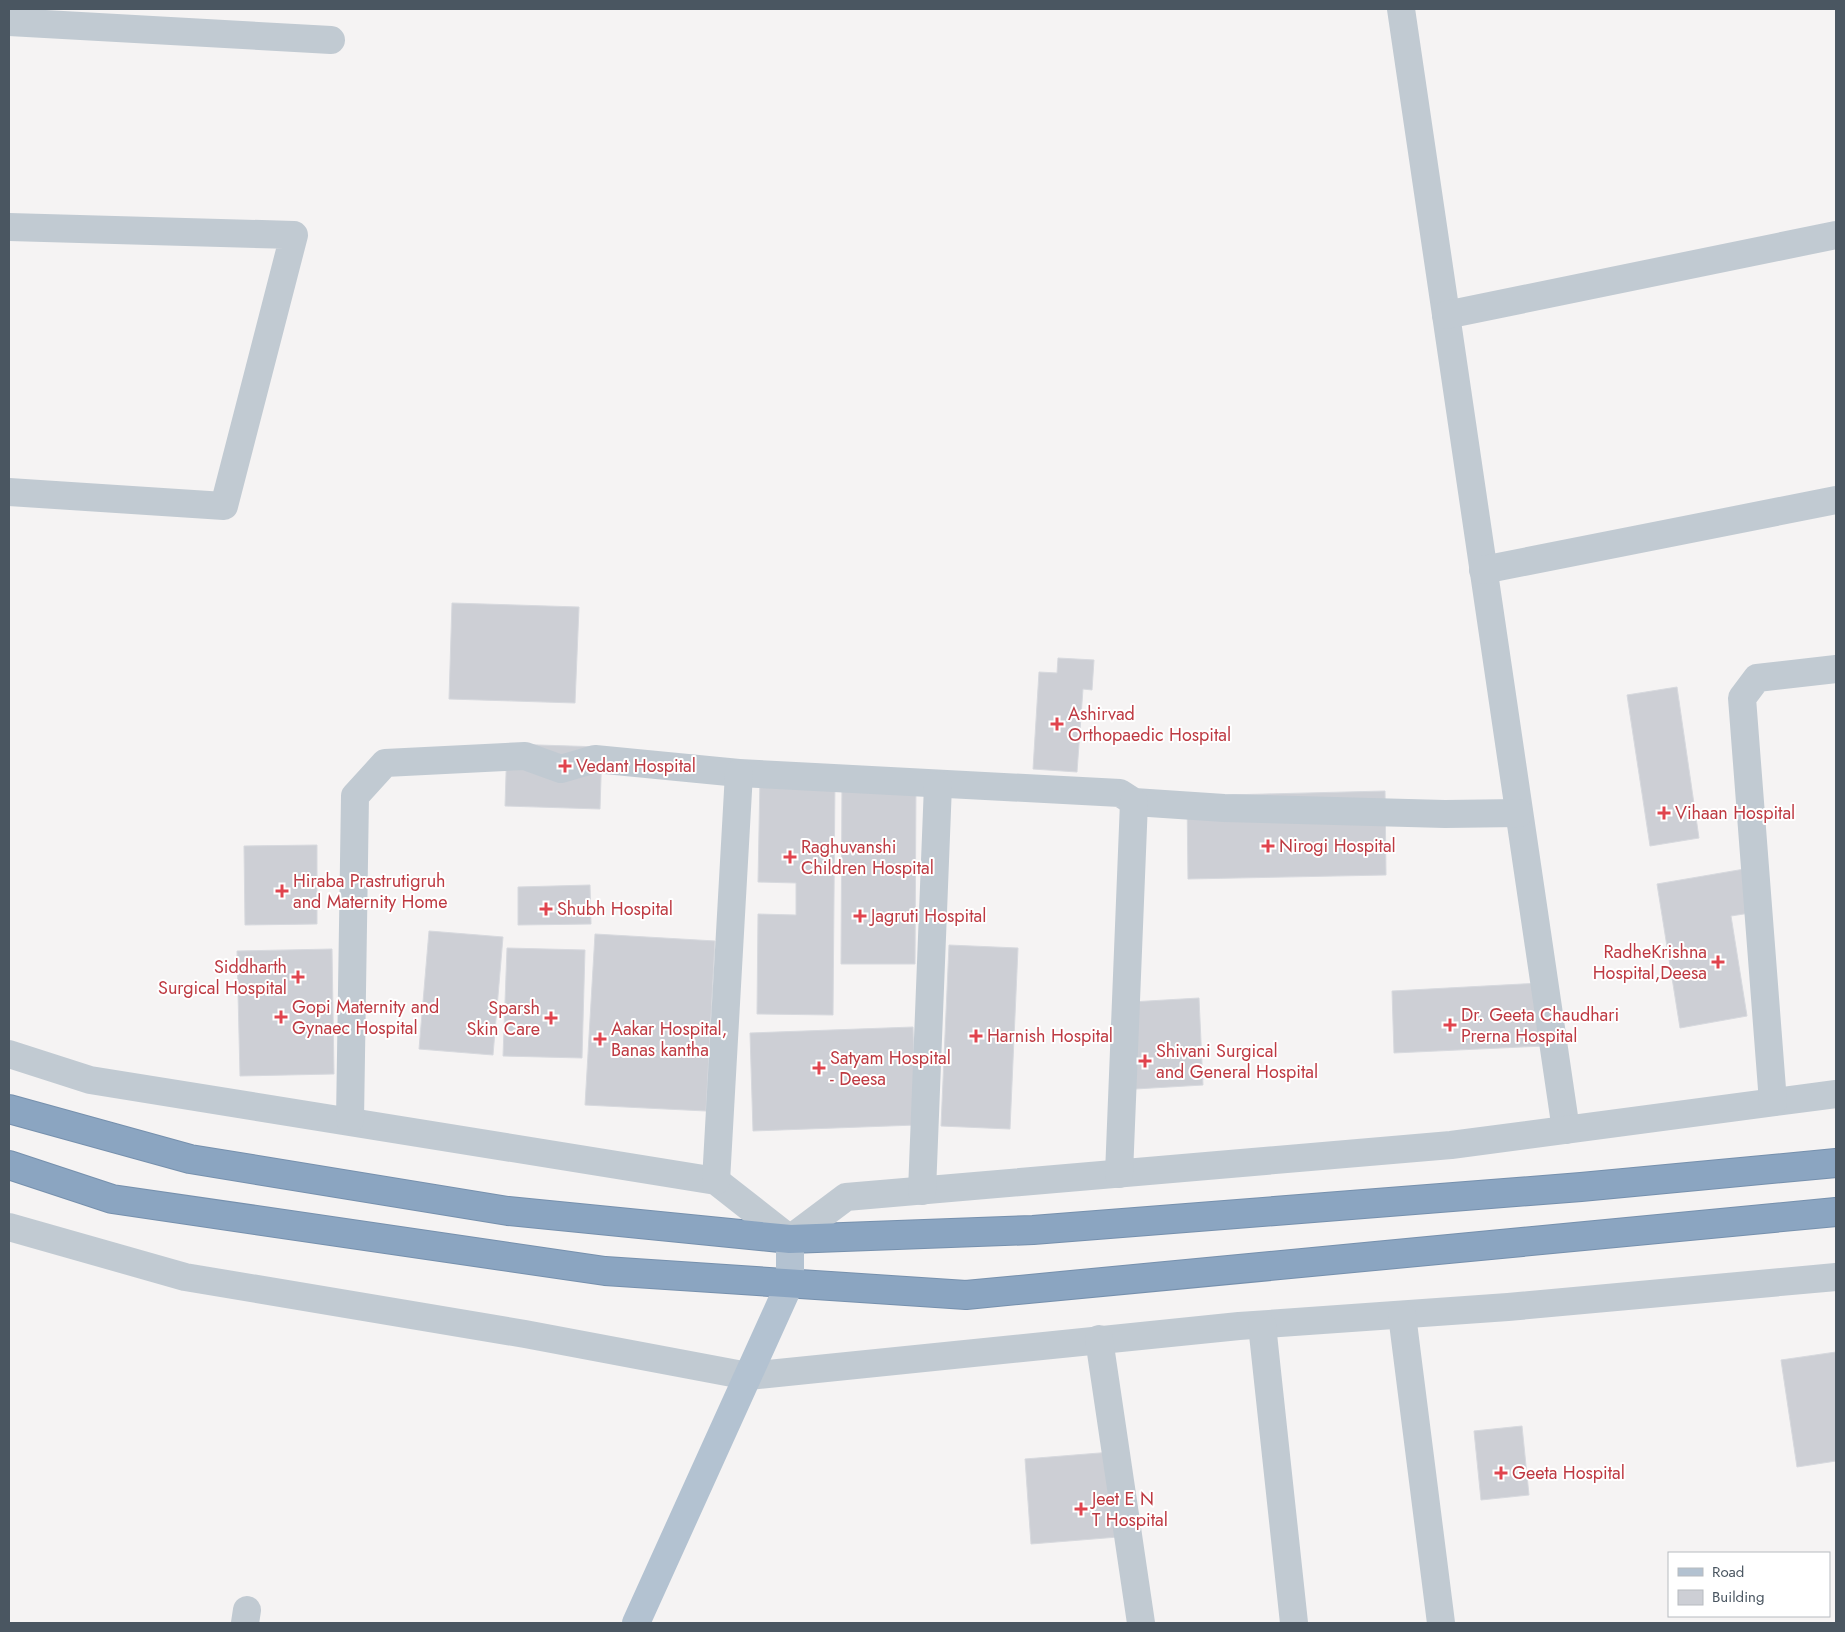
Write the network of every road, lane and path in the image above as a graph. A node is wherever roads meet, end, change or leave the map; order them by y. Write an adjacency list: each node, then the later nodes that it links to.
1 (1400, 9): 6 (street)
2 (9, 22): 3 (street)
3 (330, 40)
4 (9, 227): 7 (street)
5 (1836, 235): 6 (street)
6 (1446, 315): 9 (street)
7 (9, 492)
8 (1836, 500): 9 (street)
9 (1483, 570): 14 (street)
10 (1836, 669): 17 (street)
11 (739, 773): 12 (street); 19 (street); 24 (street)
12 (938, 785): 13 (street); 25 (street)
13 (1134, 802): 14 (street); 23 (street)
14 (1519, 813): 20 (street)
15 (9, 1054): 19 (street)
16 (1836, 1094): 17 (street)
17 (1773, 1102): 20 (street)
18 (9, 1109): 28 (highway)
19 (350, 1120): 24 (street)
20 (1566, 1130): 23 (street)
21 (1836, 1163): 28 (highway)
22 (9, 1165): 30 (highway)
23 (1119, 1174): 25 (street)
24 (716, 1181): 28 (street)
25 (922, 1191): 28 (street)
26 (1836, 1212): 30 (highway)
27 (9, 1227): 34 (street)
28 (790, 1239): 30 (main road)
29 (1836, 1277): 31 (street)
30 (790, 1283): 34 (main road)
31 (1402, 1315): 32 (street); 38 (street)
32 (1262, 1325): 33 (street); 37 (street)
33 (1099, 1339): 34 (street); 36 (street)
34 (748, 1376): 35 (main road)
35 (636, 1623)
36 (1141, 1623)
37 (1294, 1623)
38 (1441, 1623)

